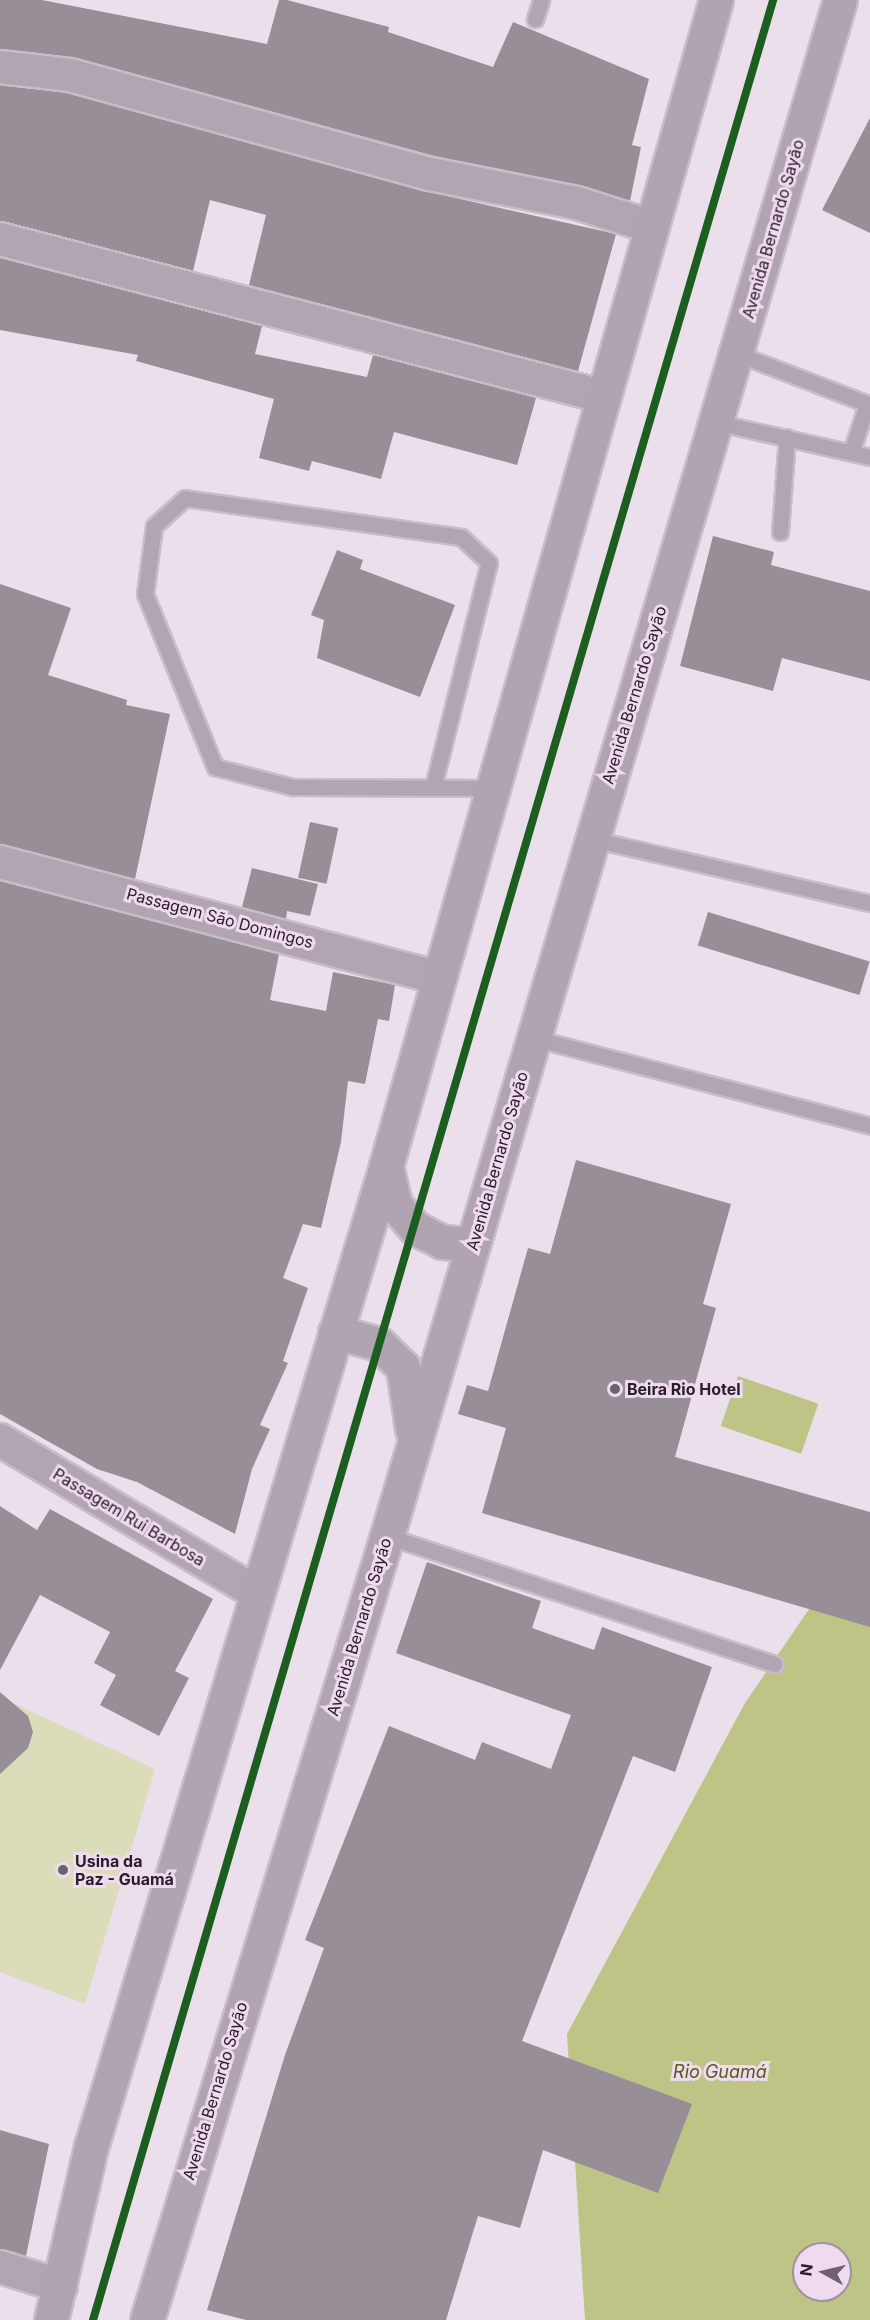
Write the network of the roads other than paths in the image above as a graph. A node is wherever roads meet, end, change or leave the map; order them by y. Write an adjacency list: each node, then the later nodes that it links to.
1 (541, 0): 4 (lane)
2 (716, 0): 6 (main road)
3 (840, 0): 8 (main road, Avenida Bernardo Sayão)
4 (535, 19)
5 (0, 67): 6 (street)
6 (652, 227): 9 (main road)
7 (0, 239): 9 (street)
8 (738, 354): 10 (lane); 11 (main road, Avenida Bernardo Sayão)
9 (605, 397): 17 (main road)
10 (869, 404): 13 (lane)
11 (715, 422): 12 (lane); 18 (main road, Avenida Bernardo Sayão)
12 (787, 437): 13 (lane); 15 (lane)
13 (852, 450): 14 (lane)
14 (870, 457)
15 (780, 532)
16 (433, 787): 16 (lane); 17 (lane)
17 (495, 788): 21 (main road)
18 (591, 839): 20 (lane); 22 (main road, Avenida Bernardo Sayão)
19 (0, 862): 21 (street, Passagem São Domingos)
20 (870, 903)
21 (440, 978): 24 (main road)
22 (533, 1038): 23 (lane); 25 (main road, Avenida Bernardo Sayão)
23 (870, 1126)
24 (386, 1166): 25 (main road); 26 (main road)
25 (472, 1244): 27 (main road, Avenida Bernardo Sayão)
26 (335, 1332): 27 (main road); 30 (main road)
27 (413, 1439): 29 (main road, Avenida Bernardo Sayão)
28 (0, 1440): 30 (street, Passagem Rui Barbosa)
29 (387, 1536): 31 (lane); 35 (main road, Avenida Bernardo Sayão)
30 (257, 1593): 33 (main road)
31 (774, 1664)
32 (0, 2267): 33 (street)
33 (61, 2286): 34 (main road)
34 (51, 2320)
35 (147, 2320)

